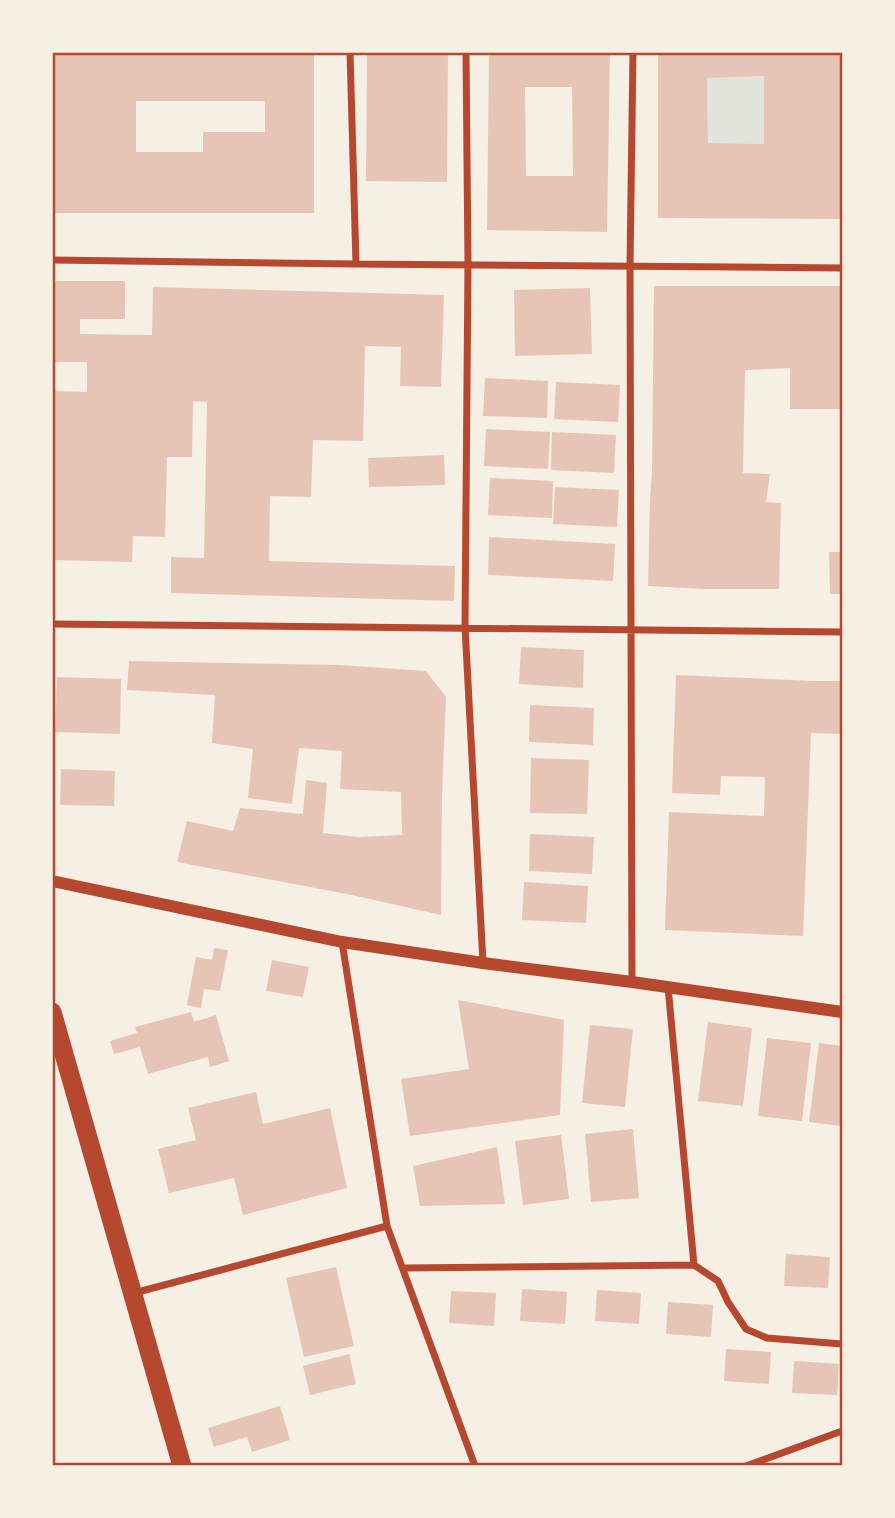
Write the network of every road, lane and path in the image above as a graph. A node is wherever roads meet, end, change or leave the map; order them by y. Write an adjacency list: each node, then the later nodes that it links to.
1 (350, 52): 5 (street)
2 (466, 52): 6 (street)
3 (633, 52): 7 (street)
4 (52, 260): 5 (street)
5 (356, 264): 6 (street)
6 (468, 264): 7 (street); 10 (street)
7 (630, 266): 8 (street); 11 (street)
8 (842, 268)
9 (52, 624): 10 (street)
10 (465, 627): 11 (street); 15 (street)
11 (630, 629): 12 (street); 16 (street)
12 (842, 632)
13 (52, 881): 14 (street)
14 (342, 942): 15 (street); 20 (street)
15 (483, 963): 16 (street)
16 (632, 982): 17 (street)
17 (668, 987): 19 (street); 21 (street)
18 (52, 1012): 23 (highway)
19 (842, 1012)
20 (387, 1226): 22 (street); 23 (street)
21 (694, 1265): 22 (street); 24 (street)
22 (402, 1268): 27 (street)
23 (132, 1294): 26 (highway)
24 (842, 1344)
25 (842, 1431): 28 (street)
26 (182, 1465)
27 (475, 1465)
28 (746, 1465)

